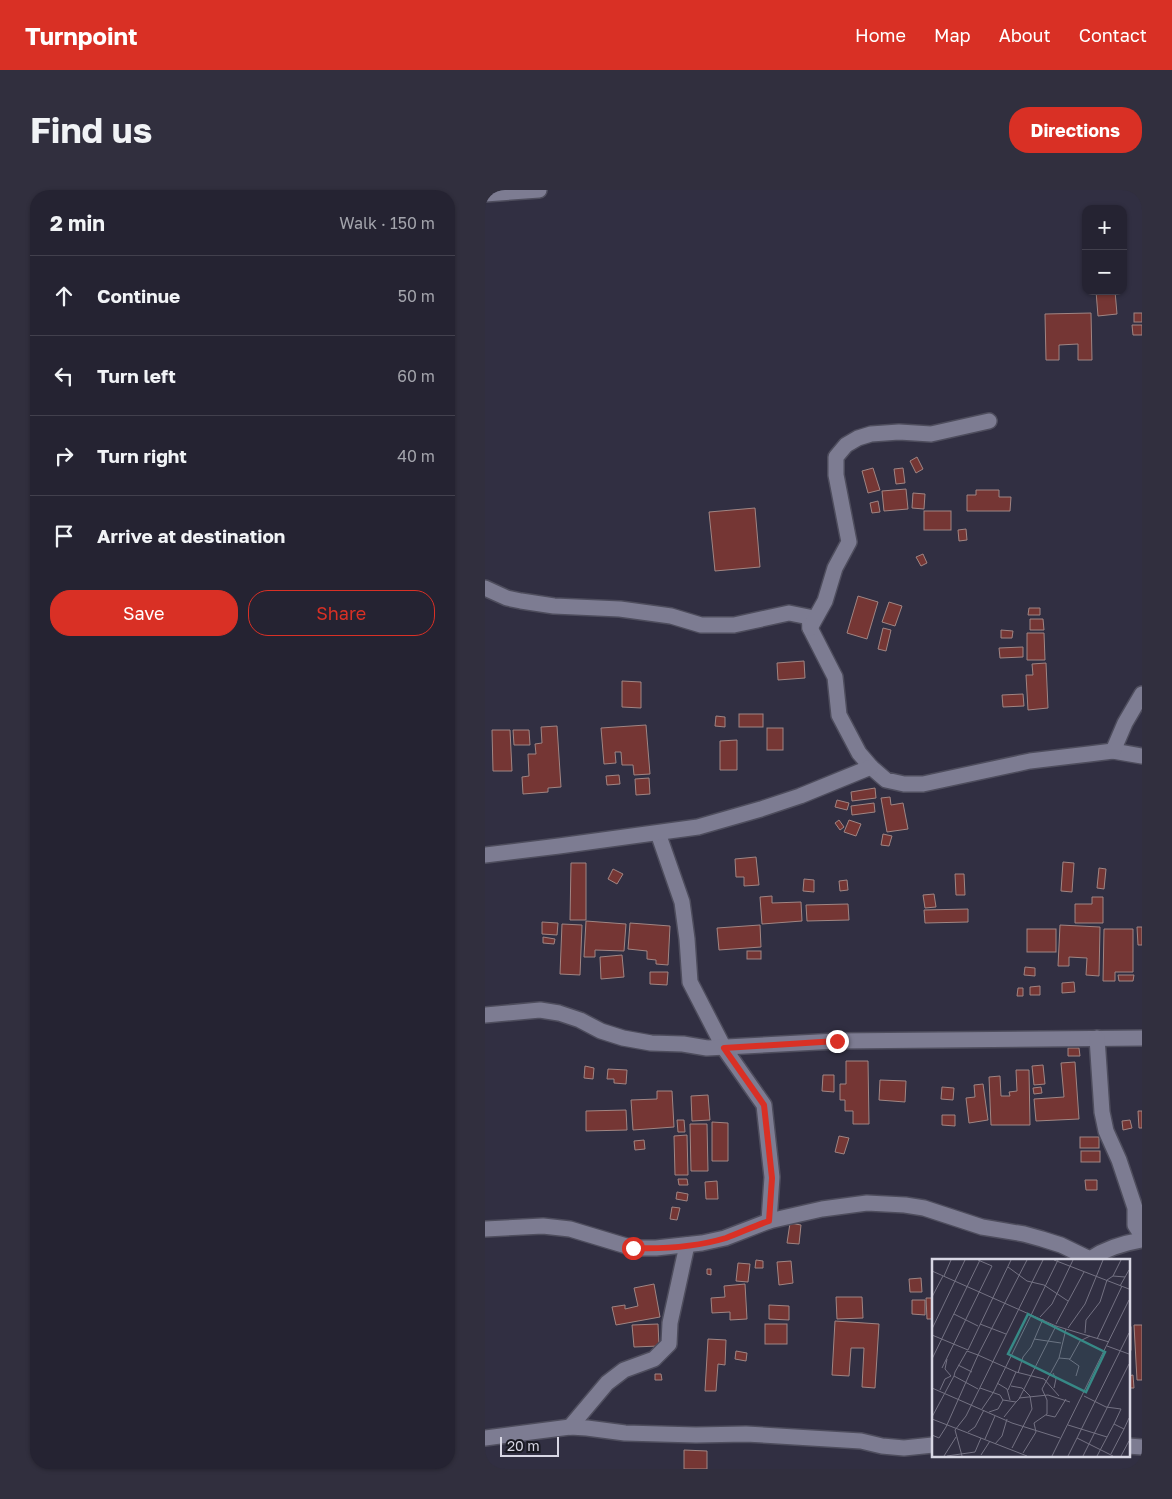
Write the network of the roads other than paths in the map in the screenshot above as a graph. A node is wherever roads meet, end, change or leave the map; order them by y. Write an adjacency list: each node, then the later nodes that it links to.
1 (539, 190): 2 (street)
2 (485, 194)
3 (989, 421): 5 (street)
4 (485, 588): 5 (street)
5 (810, 628): 9 (street)
6 (1142, 694): 7 (street)
7 (1113, 751): 8 (street); 9 (street)
8 (1142, 756)
9 (871, 767): 10 (street)
10 (658, 833): 11 (street); 15 (street)
11 (485, 855)
12 (485, 1015): 15 (street)
13 (1097, 1038): 14 (street); 15 (street); 18 (street)
14 (1142, 1038)
15 (724, 1048): 16 (street)
16 (769, 1221): 20 (street); 21 (street)
17 (485, 1229): 20 (street)
18 (1142, 1236)
19 (1142, 1240): 22 (street)
20 (687, 1245): 23 (street)
21 (1087, 1259)
22 (1090, 1259)
23 (570, 1427): 24 (street); 25 (street)
24 (485, 1438)
25 (932, 1445)
26 (1129, 1446): 27 (street)
27 (1142, 1447)

